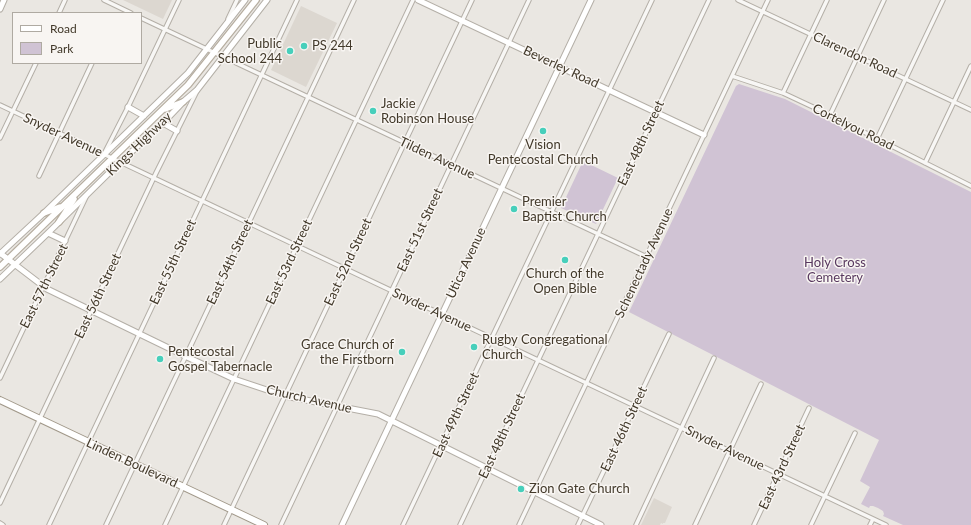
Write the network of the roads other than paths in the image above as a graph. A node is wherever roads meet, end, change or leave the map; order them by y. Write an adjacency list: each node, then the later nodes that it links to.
1 (4, 0): 24 (main road)
2 (65, 0): 25 (street)
3 (104, 0): 23 (street)
4 (179, 0): 32 (street)
5 (237, 0): 31 (street)
6 (245, 0): 31 (main road, Kings Highway)
7 (256, 0): 36 (main road, Kings Highway)
8 (267, 0): 38 (main road, Kings Highway)
9 (297, 0): 43 (street, East 55th Street)
10 (354, 0): 49 (street, East 54th Street)
11 (413, 0): 60 (street, East 53rd Street)
12 (418, 0): 30 (main road, Beverley Road)
13 (472, 0): 30 (street, East 52nd Street)
14 (529, 0): 34 (street, East 51st Street)
15 (591, 0): 41 (main road, Utica Avenue)
16 (652, 0): 47 (street, East 49th Street)
17 (709, 0): 57 (street, East 48th Street)
18 (738, 0): 28 (street, Clarendon Road)
19 (768, 0): 28 (street, Schenectady Avenue)
20 (827, 0): 33 (street)
21 (884, 0): 37 (street)
22 (943, 0): 45 (street)
23 (119, 7): 26 (street); 27 (street)
24 (0, 9)
25 (59, 12)
26 (116, 12)
27 (129, 12)
28 (762, 12): 33 (street, Clarendon Road); 44 (street, Schenectady Avenue)
29 (142, 18): 32 (street, Tilden Avenue)
30 (462, 21): 34 (main road, Beverley Road); 67 (street, East 52nd Street)
31 (224, 28): 35 (main road, Kings Highway)
32 (165, 30): 35 (street, Tilden Avenue); 53 (street)
33 (811, 34): 37 (street, Clarendon Road); 48 (street)
34 (509, 43): 41 (main road, Beverley Road); 72 (street, East 51st Street)
35 (208, 49): 36 (street, Tilden Avenue); 59 (main road, Kings Highway)
36 (215, 53): 38 (street, Tilden Avenue); 56 (main road, Kings Highway)
37 (857, 56): 45 (street, Clarendon Road); 58 (street)
38 (224, 57): 43 (street, Tilden Avenue); 46 (main road, Kings Highway)
39 (36, 64): 55 (street)
40 (92, 64): 63 (street)
41 (559, 66): 47 (main road, Beverley Road); 76 (main road, Utica Avenue)
42 (971, 66): 51 (street)
43 (262, 75): 49 (street, Tilden Avenue); 79 (street, East 55th Street)
44 (732, 76): 48 (street, Cortelyou Road); 64 (street, Schenectady Avenue)
45 (906, 79): 51 (street, Clarendon Road); 66 (street)
46 (197, 90): 50 (main road, Kings Highway); 62 (street, East 56th Street)
47 (609, 90): 57 (main road, Beverley Road); 81 (street, East 49th Street)
48 (783, 93): 58 (street, Cortelyou Road)
49 (308, 97): 60 (street, Tilden Avenue); 84 (street, East 54th Street)
50 (183, 102): 56 (main road); 61 (main road, Kings Highway)
51 (954, 102): 54 (street, Clarendon Road); 71 (street)
52 (0, 105): 55 (street, Snyder Avenue)
53 (128, 107): 59 (main road); 68 (street)
54 (971, 110)
55 (13, 111): 63 (street, Snyder Avenue); 65 (street)
56 (162, 111): 69 (main road, Kings Highway)
57 (656, 112): 64 (main road, Beverley Road); 86 (street, East 48th Street)
58 (830, 115): 66 (street, Cortelyou Road)
59 (144, 116): 68 (main road, Kings Highway)
60 (356, 120): 67 (street, Tilden Avenue); 88 (street, East 53rd Street)
61 (163, 123): 62 (main road); 70 (main road, Kings Highway)
62 (177, 131): 74 (street, East 56th Street)
63 (59, 133): 68 (street, Snyder Avenue); 73 (street)
64 (704, 135): 90 (street, Schenectady Avenue)
65 (0, 138)
66 (877, 139): 71 (street, Cortelyou Road)
67 (405, 142): 72 (street, Tilden Avenue); 94 (street, East 52nd Street)
68 (104, 154): 69 (street, Snyder Avenue); 82 (main road, Kings Highway)
69 (112, 158): 70 (street, Snyder Avenue); 77 (main road, Kings Highway)
70 (120, 162): 74 (street, Snyder Avenue); 78 (main road, Kings Highway)
71 (925, 163): 75 (street, Cortelyou Road)
72 (451, 165): 76 (street, Tilden Avenue); 97 (street, East 51st Street)
73 (39, 176)
74 (154, 178): 79 (street, Snyder Avenue); 98 (street, East 56th Street)
75 (971, 186)
76 (501, 188): 81 (street, Tilden Avenue); 99 (main road, Utica Avenue)
77 (79, 191): 80 (main road, Kings Highway); 83 (main road)
78 (87, 194): 83 (main road, Kings Highway); 87 (street, East 57th Street)
79 (202, 201): 84 (street, Snyder Avenue); 100 (street, East 55th Street)
80 (62, 207): 82 (main road); 91 (main road, Kings Highway)
81 (551, 212): 86 (street, Tilden Avenue); 102 (street, East 49th Street)
82 (44, 213): 89 (main road, Kings Highway)
83 (59, 222): 85 (main road, Kings Highway)
84 (249, 223): 88 (street, Snyder Avenue); 103 (street, East 54th Street)
85 (48, 233): 87 (main road); 92 (main road, Kings Highway)
86 (598, 234): 90 (street, Tilden Avenue); 105 (street, East 48th Street)
87 (65, 241): 96 (street, East 57th Street)
88 (297, 246): 94 (street, Snyder Avenue); 107 (street, East 53rd Street)
89 (0, 254): 91 (main road, Church Avenue)
90 (647, 257): 108 (street, Schenectady Avenue)
91 (8, 259): 92 (main road, Church Avenue); 93 (main road, Kings Highway)
92 (15, 264): 95 (main road, Kings Highway); 96 (main road, Church Avenue)
93 (0, 267)
94 (345, 269): 97 (street, Snyder Avenue); 110 (street, East 52nd Street)
95 (0, 279)
96 (43, 286): 98 (main road, Church Avenue); 106 (street, East 57th Street)
97 (392, 291): 99 (street, Snyder Avenue); 112 (street, East 51st Street)
98 (91, 311): 100 (main road, Church Avenue); 115 (street, East 56th Street)
99 (442, 315): 102 (street, Snyder Avenue); 116 (main road, Utica Avenue)
100 (139, 334): 103 (main road, Church Avenue); 119 (street, East 55th Street)
101 (669, 334): 113 (street, East 46th Street)
102 (492, 338): 105 (street, Snyder Avenue); 120 (street, East 49th Street)
103 (185, 356): 107 (main road, Church Avenue); 122 (street, East 54th Street)
104 (714, 358): 117 (street)
105 (538, 360): 108 (street, Snyder Avenue); 123 (street, East 48th Street)
106 (0, 378)
107 (234, 379): 110 (main road, Church Avenue); 125 (street, East 53rd Street)
108 (587, 383): 113 (street, Snyder Avenue); 126 (street, Schenectady Avenue)
109 (761, 384): 121 (street)
110 (285, 396): 112 (main road, Church Avenue); 129 (street, East 52nd Street)
111 (0, 400): 115 (highway, Linden Boulevard)
112 (337, 406): 116 (main road, Church Avenue); 139 (street, East 51st Street)
113 (635, 406): 117 (street, Snyder Avenue); 130 (street, East 46th Street)
114 (809, 408): 124 (street, East 43rd Street)
115 (40, 419): 119 (highway, Linden Boulevard); 128 (street, East 56th Street)
116 (392, 421): 120 (main road, Church Avenue); 140 (main road, Utica Avenue)
117 (682, 427): 121 (street, Snyder Avenue); 146 (street)
118 (855, 433): 127 (street)
119 (88, 442): 122 (highway, Linden Boulevard); 134 (street, East 55th Street)
120 (441, 446): 123 (main road, Church Avenue); 141 (street, East 49th Street)
121 (730, 451): 124 (street, Snyder Avenue); 147 (street)
122 (134, 464): 125 (highway, Linden Boulevard); 135 (street, East 54th Street)
123 (487, 469): 126 (main road, Church Avenue); 142 (street, East 48th Street)
124 (778, 474): 127 (street, Snyder Avenue); 148 (street, East 43rd Street)
125 (183, 487): 129 (highway, Linden Boulevard); 136 (street, East 53rd Street)
126 (535, 492): 130 (main road, Church Avenue); 143 (street, Schenectady Avenue)
127 (824, 496): 131 (street, Snyder Avenue); 149 (street)
128 (0, 503)
129 (231, 510): 137 (street, East 52nd Street); 138 (highway, Linden Boulevard)
130 (583, 516): 144 (street, East 46th Street); 145 (main road, Church Avenue)
131 (873, 519): 150 (street); 151 (street, Snyder Avenue)
132 (0, 524): 133 (street)
133 (3, 525)
134 (49, 525)
135 (106, 525)
136 (165, 525)
137 (224, 525)
138 (264, 525)
139 (281, 525)
140 (342, 525)
141 (403, 525)
142 (460, 525)
143 (519, 525)
144 (578, 525)
145 (601, 525)
146 (636, 525)
147 (695, 525)
148 (754, 525)
149 (811, 525)
150 (870, 525)
151 (886, 525)

